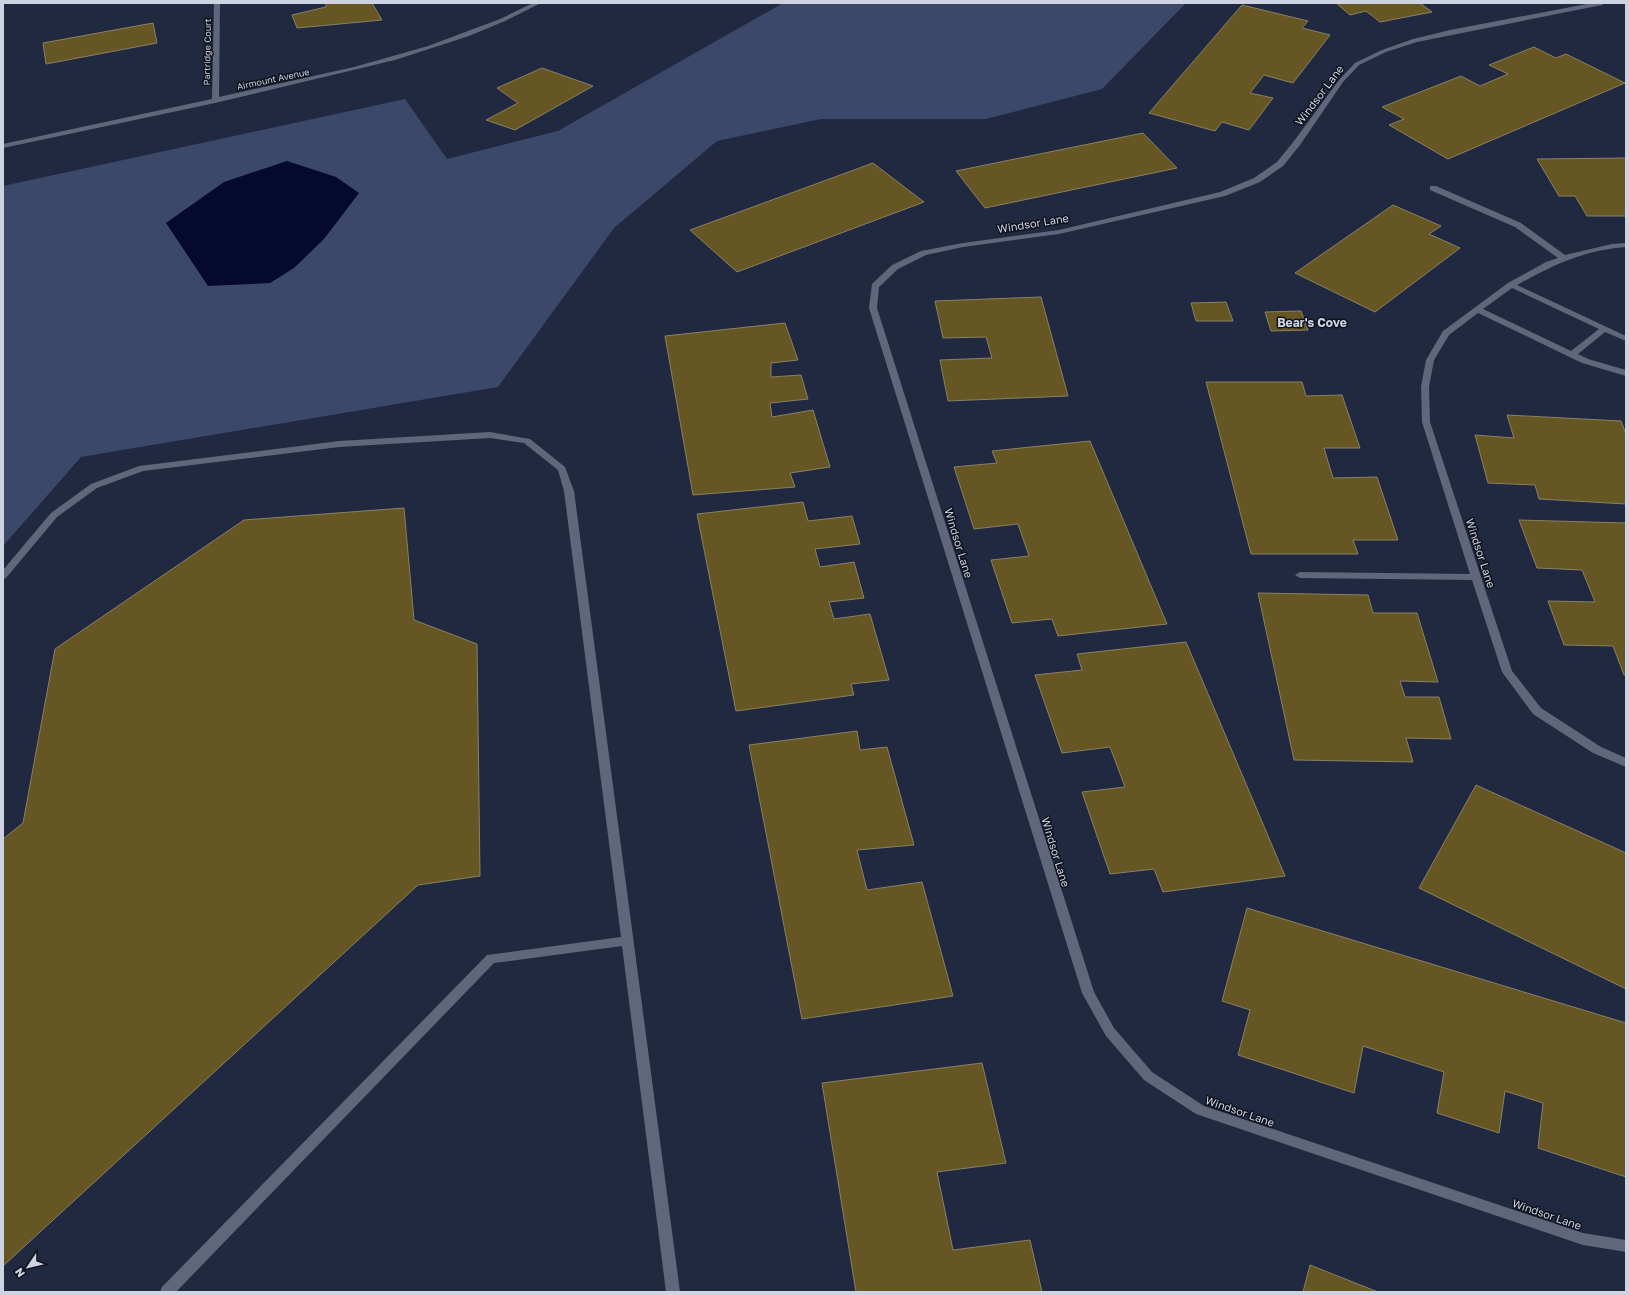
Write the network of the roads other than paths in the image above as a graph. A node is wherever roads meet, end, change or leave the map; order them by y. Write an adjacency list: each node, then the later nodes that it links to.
1 (217, 3): 4 (street, Partridge Court)
2 (538, 3): 4 (street, Airmount Avenue)
3 (1602, 3): 20 (street, Windsor Lane)
4 (215, 100): 5 (street, Airmount Avenue)
5 (3, 146)
6 (1433, 188): 8 (street)
7 (1626, 245): 8 (street, Windsor Lane)
8 (1564, 258): 9 (street, Windsor Lane)
9 (1511, 285): 10 (street, Windsor Lane); 11 (street)
10 (1478, 310): 13 (street); 17 (street, Windsor Lane)
11 (1604, 328): 12 (street); 13 (street)
12 (1626, 339)
13 (1572, 355): 14 (street)
14 (1626, 373)
15 (3, 576): 19 (street)
16 (1300, 576): 17 (street)
17 (1476, 577): 18 (street, Windsor Lane)
18 (1626, 762)
19 (627, 941): 21 (street); 22 (street)
20 (1626, 1246)
21 (167, 1292)
22 (673, 1292)

